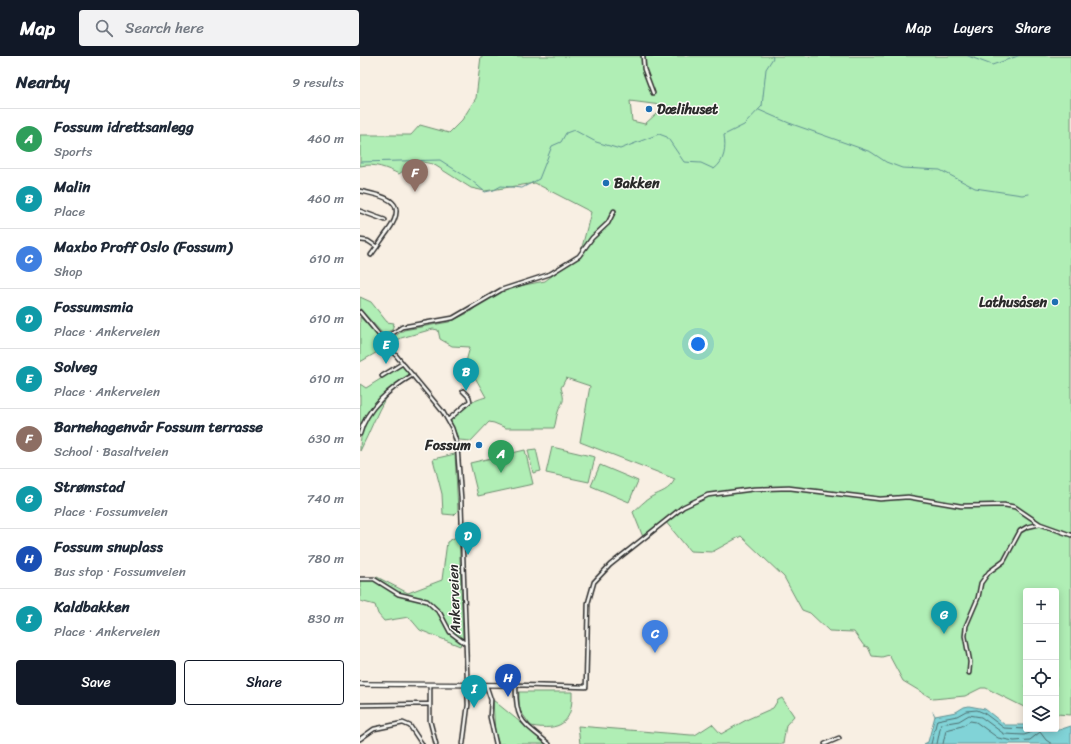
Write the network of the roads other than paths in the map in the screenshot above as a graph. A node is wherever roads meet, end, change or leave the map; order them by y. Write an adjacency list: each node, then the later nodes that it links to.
1 (643, 56): 2 (street)
2 (653, 94)
3 (360, 191): 8 (street)
4 (360, 211): 6 (street)
5 (614, 211): 11 (street)
6 (384, 220)
7 (360, 240): 8 (street)
8 (377, 247): 9 (street)
9 (371, 255)
10 (360, 312): 11 (street, Ankerveien)
11 (384, 339): 12 (street, Ankerveien)
12 (404, 363): 13 (street, Ankerveien); 14 (street)
13 (413, 375): 16 (street, Ankerveien); 17 (street)
14 (382, 376)
15 (463, 391): 16 (street)
16 (448, 420): 21 (street, Ankerveien)
17 (360, 434)
18 (1040, 524): 19 (street); 22 (street); 27 (street)
19 (1071, 535)
20 (360, 579): 21 (street, Ankerveien)
21 (466, 645): 25 (street, Ankerveien)
22 (969, 672)
23 (360, 684): 24 (street)
24 (430, 684): 25 (street); 28 (street)
25 (468, 685): 26 (street); 34 (street, Ankerveien)
26 (486, 685): 27 (street); 35 (street)
27 (516, 685): 36 (street)
28 (430, 704): 29 (street); 33 (street)
29 (360, 705)
30 (839, 738): 37 (street)
31 (360, 739): 32 (street)
32 (422, 744)
33 (436, 744)
34 (463, 744)
35 (496, 744)
36 (549, 744)
37 (825, 744)

